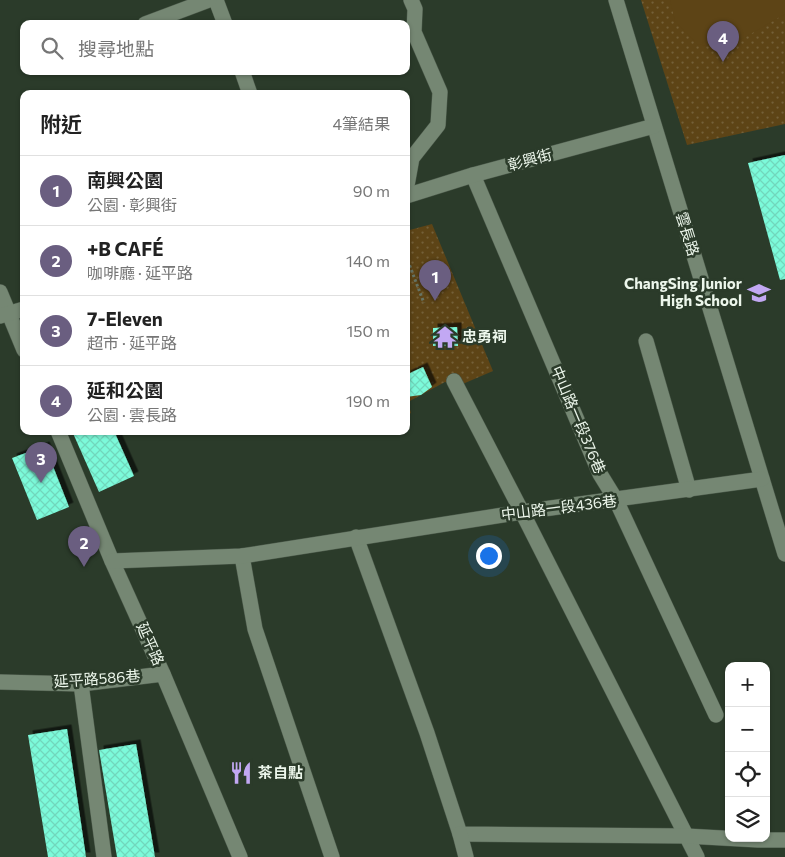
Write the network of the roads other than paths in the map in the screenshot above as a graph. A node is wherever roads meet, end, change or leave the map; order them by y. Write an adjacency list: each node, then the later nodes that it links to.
1 (209, 0): 5 (street)
2 (216, 0): 6 (street)
3 (411, 0): 10 (street)
4 (616, 0): 9 (street, 雲長路)
5 (156, 20)
6 (224, 20)
7 (243, 75): 8 (street)
8 (249, 90)
9 (654, 126): 11 (street, 彰興街); 20 (street, 雲長路)
10 (410, 169)
11 (473, 175): 12 (street, 彰興街); 22 (street, 中山路一段376巷)
12 (410, 195)
13 (0, 292): 15 (street)
14 (20, 310): 15 (street)
15 (4, 315): 17 (street)
16 (646, 340): 21 (street)
17 (20, 343)
18 (454, 381): 23 (street)
19 (60, 435): 27 (street, 延平路)
20 (762, 480): 21 (street, 中山路一段436巷); 25 (street, 雲長路)
21 (688, 490): 22 (street, 中山路一段436巷)
22 (616, 500): 23 (street, 中山路一段436巷); 31 (street, 中山路一段376巷)
23 (522, 512): 24 (street, 中山路一段436巷); 33 (street)
24 (356, 537): 26 (street, 中山路一段436巷); 32 (street)
25 (785, 554)
26 (242, 556): 27 (street, 中山路一段436巷); 37 (street)
27 (112, 561): 28 (street, 延平路)
28 (163, 674): 30 (street, 延平路586巷); 36 (street, 延平路)
29 (0, 682): 30 (street, 延平路586巷)
30 (81, 684): 35 (street)
31 (716, 715)
32 (460, 834): 33 (street); 38 (street)
33 (686, 836): 34 (street); 39 (street)
34 (785, 840)
35 (104, 857)
36 (240, 857)
37 (332, 857)
38 (466, 857)
39 (697, 857)

